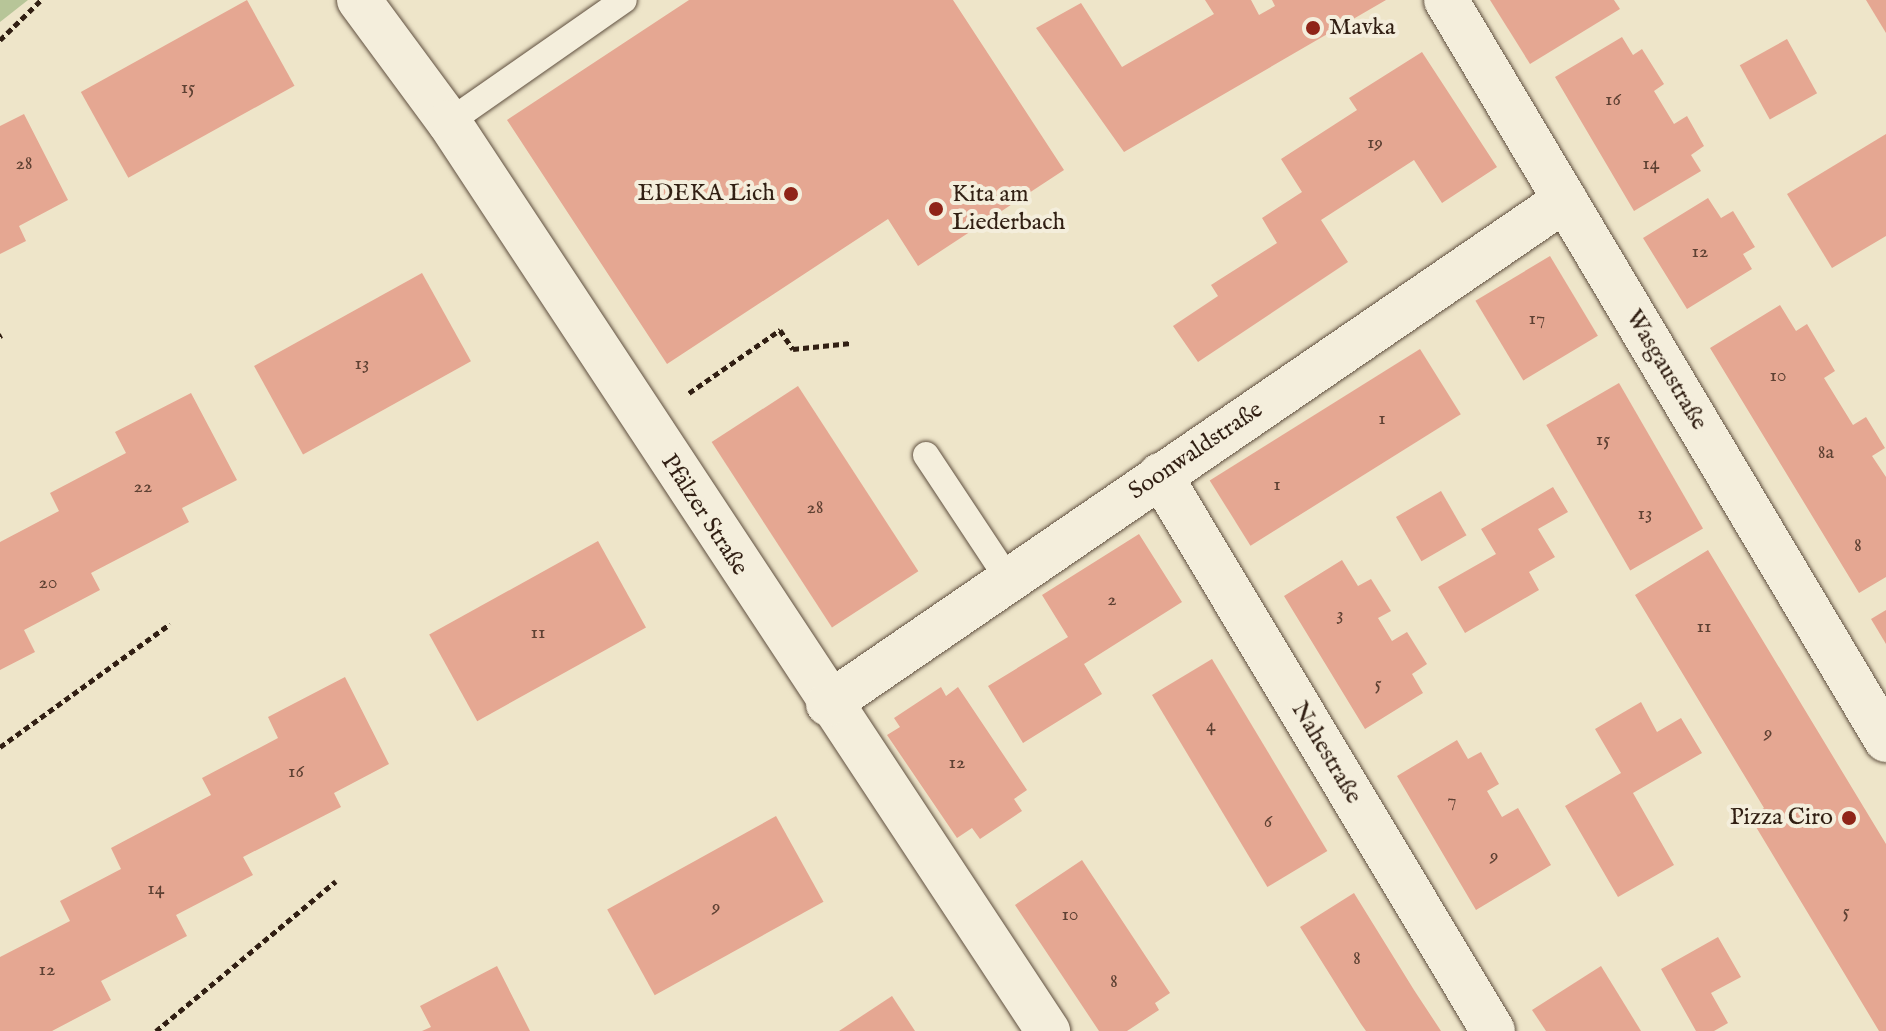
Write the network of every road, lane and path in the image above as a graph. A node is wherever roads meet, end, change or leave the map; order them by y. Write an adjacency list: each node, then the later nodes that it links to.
1 (41, 0): 5 (path)
2 (359, 0): 6 (street, Pfälzer Straße)
3 (624, 0): 6 (lane)
4 (1446, 0): 7 (street, Wasgaustraße)
5 (0, 40)
6 (449, 122): 9 (street, Pfälzer Straße)
7 (1565, 200): 11 (street, Soonwaldstraße); 15 (street, Wasgaustraße)
8 (851, 343): 9 (path)
9 (644, 423): 14 (street, Pfälzer Straße)
10 (926, 455): 12 (lane)
11 (1160, 475): 12 (street, Soonwaldstraße); 20 (street, Nahestraße)
12 (1008, 579): 14 (street, Soonwaldstraße)
13 (170, 624): 16 (path)
14 (828, 704): 19 (street, Pfälzer Straße)
15 (1886, 740)
16 (0, 747)
17 (336, 881): 18 (path)
18 (156, 1031)
19 (1048, 1031)
20 (1493, 1031)

